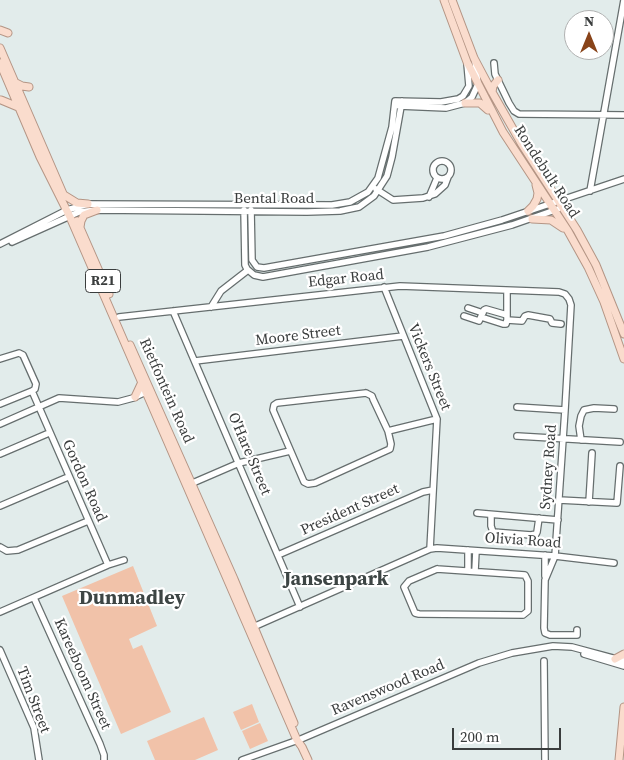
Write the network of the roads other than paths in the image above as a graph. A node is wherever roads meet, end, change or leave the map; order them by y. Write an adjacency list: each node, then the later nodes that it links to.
1 (444, 0): 8 (main road, Rondebult Road)
2 (452, 0): 7 (main road, Rondebult Road)
3 (624, 0): 19 (street)
4 (0, 30): 5 (main road)
5 (8, 33)
6 (0, 48): 12 (main road, Rietfontein Road / R21)
7 (474, 58): 13 (street); 14 (main road, Rondebult Road)
8 (467, 62): 13 (main road, Rondebult Road); 16 (street)
9 (0, 63): 12 (main road, Rietfontein Road / R21)
10 (494, 63): 11 (street)
11 (498, 80): 14 (main road); 19 (street)
12 (11, 83): 17 (main road, Rietfontein Road / R21); 17 (main road); 17 (main road)
13 (478, 84): 15 (street); 21 (main road, Rondebult Road)
14 (492, 92): 36 (main road, Rondebult Road)
15 (465, 102): 18 (street); 21 (main road)
16 (398, 104): 18 (street); 22 (street, Bental Road); 28 (street, Bental Road)
17 (20, 105): 30 (main road, Rietfontein Road / R21); 42 (main road, Rietfontein Road / R21)
18 (419, 108): 22 (street)
19 (603, 115): 20 (street); 29 (street)
20 (624, 115)
21 (495, 118): 27 (main road, Rondebult Road)
22 (398, 124): 23 (street, Bental Road)
23 (387, 176): 28 (street, Bental Road); 32 (street)
24 (448, 177): 25 (street); 25 (street); 31 (street)
25 (437, 178): 31 (street)
26 (624, 179): 29 (street)
27 (534, 181): 37 (main road, Rondebult Road); 39 (main road)
28 (375, 189): 32 (street); 33 (street, Bental Road); 35 (street, Bental Road)
29 (590, 191): 36 (street)
30 (64, 195): 34 (main road); 42 (main road, Rietfontein Road / R21)
31 (429, 197): 32 (street)
32 (392, 199): 33 (street)
33 (368, 201): 41 (street, Bental Road)
34 (88, 204): 35 (street, Bental Road); 42 (street, Bental Road)
35 (247, 204): 40 (street); 41 (street)
36 (560, 204): 37 (street); 59 (main road, Rondebult Road)
37 (552, 207): 39 (street); 43 (street); 45 (main road, Rondebult Road)
38 (97, 210): 40 (street, Bental Road); 42 (street, Bental Road); 44 (main road)
39 (528, 211): 41 (street)
40 (244, 212): 41 (street, Bental Road); 47 (street)
41 (251, 212)
42 (71, 213): 44 (main road, Rietfontein Road / R21); 46 (street); 64 (main road, Rietfontein Road / R21)
43 (532, 219): 45 (main road); 47 (street)
44 (80, 229): 56 (main road, Rietfontein Road / R21)
45 (568, 231): 62 (main road, Rondebult Road)
46 (0, 246)
47 (248, 270): 51 (street)
48 (384, 287): 49 (street, Edgar Road); 51 (street, Edgar Road); 60 (street, Vickers Street)
49 (507, 291): 50 (street, Edgar Road); 57 (street)
50 (571, 305): 72 (street, Sydney Road)
51 (211, 307): 53 (street, Edgar Road)
52 (468, 308): 54 (street)
53 (173, 311): 56 (street, Edgar Road); 63 (street, O'Hare Street)
54 (482, 315): 55 (street); 57 (street); 57 (street)
55 (464, 316)
56 (119, 317): 65 (main road, Rietfontein Road / R21)
57 (507, 317): 58 (street)
58 (560, 324)
59 (624, 334)
60 (403, 336): 63 (street, Moore Street); 73 (street, Vickers Street)
61 (0, 359): 66 (street, Gordon Road)
62 (624, 360)
63 (195, 361): 84 (street, O'Hare Street)
64 (142, 382): 65 (main road, Rietfontein Road / R21); 67 (main road)
65 (148, 390): 67 (street); 87 (main road, Rietfontein Road / R21)
66 (32, 391): 68 (street); 69 (street, Gordon Road)
67 (135, 397): 69 (street)
68 (0, 404)
69 (38, 407): 74 (street); 76 (street, Gordon Road)
70 (517, 407): 72 (street)
71 (614, 409): 79 (street)
72 (565, 410): 78 (street, Sydney Road)
73 (437, 419): 75 (street); 88 (street, Vickers Street)
74 (0, 424)
75 (388, 431): 81 (street); 81 (street)
76 (49, 433): 83 (street); 86 (street, Gordon Road)
77 (517, 436): 78 (street)
78 (563, 438): 79 (street); 89 (street, Sydney Road)
79 (581, 440): 80 (street)
80 (620, 442)
81 (290, 451): 84 (street)
82 (592, 453): 90 (street)
83 (0, 454)
84 (239, 463): 87 (street); 101 (street, O'Hare Street)
85 (620, 466): 90 (street)
86 (68, 477): 91 (street); 96 (street, Gordon Road)
87 (189, 484): 113 (main road, Rietfontein Road / R21)
88 (433, 490): 98 (street, Vickers Street); 101 (street, President Street)
89 (559, 500): 90 (street); 95 (street, Sydney Road)
90 (589, 502)
91 (0, 506)
92 (477, 513): 93 (street)
93 (491, 515): 94 (street); 94 (street)
94 (539, 518): 95 (street)
95 (558, 520): 103 (street, Sydney Road)
96 (88, 521): 97 (street); 106 (street, Gordon Road)
97 (0, 547)
98 (430, 549): 99 (street, Olivia Road); 111 (street)
99 (468, 550): 100 (street, Olivia Road); 107 (street)
100 (476, 551): 102 (street, Olivia Road); 108 (street)
101 (278, 555): 111 (street, O'Hare Street)
102 (545, 555): 103 (street, Olivia Road); 109 (street)
103 (555, 556): 105 (street, Olivia Road); 109 (street, Sydney Road)
104 (124, 560): 106 (street)
105 (614, 563)
106 (108, 565): 110 (street)
107 (468, 570): 108 (street); 108 (street)
108 (475, 571)
109 (545, 580): 114 (street, Sydney Road)
110 (34, 598): 112 (street); 126 (street, Kareeboom Street)
111 (300, 607): 113 (street)
112 (0, 612)
113 (252, 628): 124 (main road, Rietfontein Road / R21)
114 (577, 630)
115 (544, 648): 119 (street, Ravenswood Road); 122 (street, Ravenswood Road); 124 (street, Ravenswood Road)
116 (0, 650): 118 (street, Tim Street)
117 (624, 654): 119 (main road)
118 (2, 657): 125 (street, Tim Street)
119 (615, 659): 121 (street, Ravenswood Road)
120 (544, 661): 129 (street)
121 (624, 661)
122 (624, 666)
123 (624, 707): 130 (main road)
124 (300, 742): 127 (street, Ravenswood Road); 128 (main road, Rietfontein Road / R21)
125 (39, 760)
126 (104, 760)
127 (242, 760)
128 (308, 760)
129 (545, 760)
130 (619, 760)

